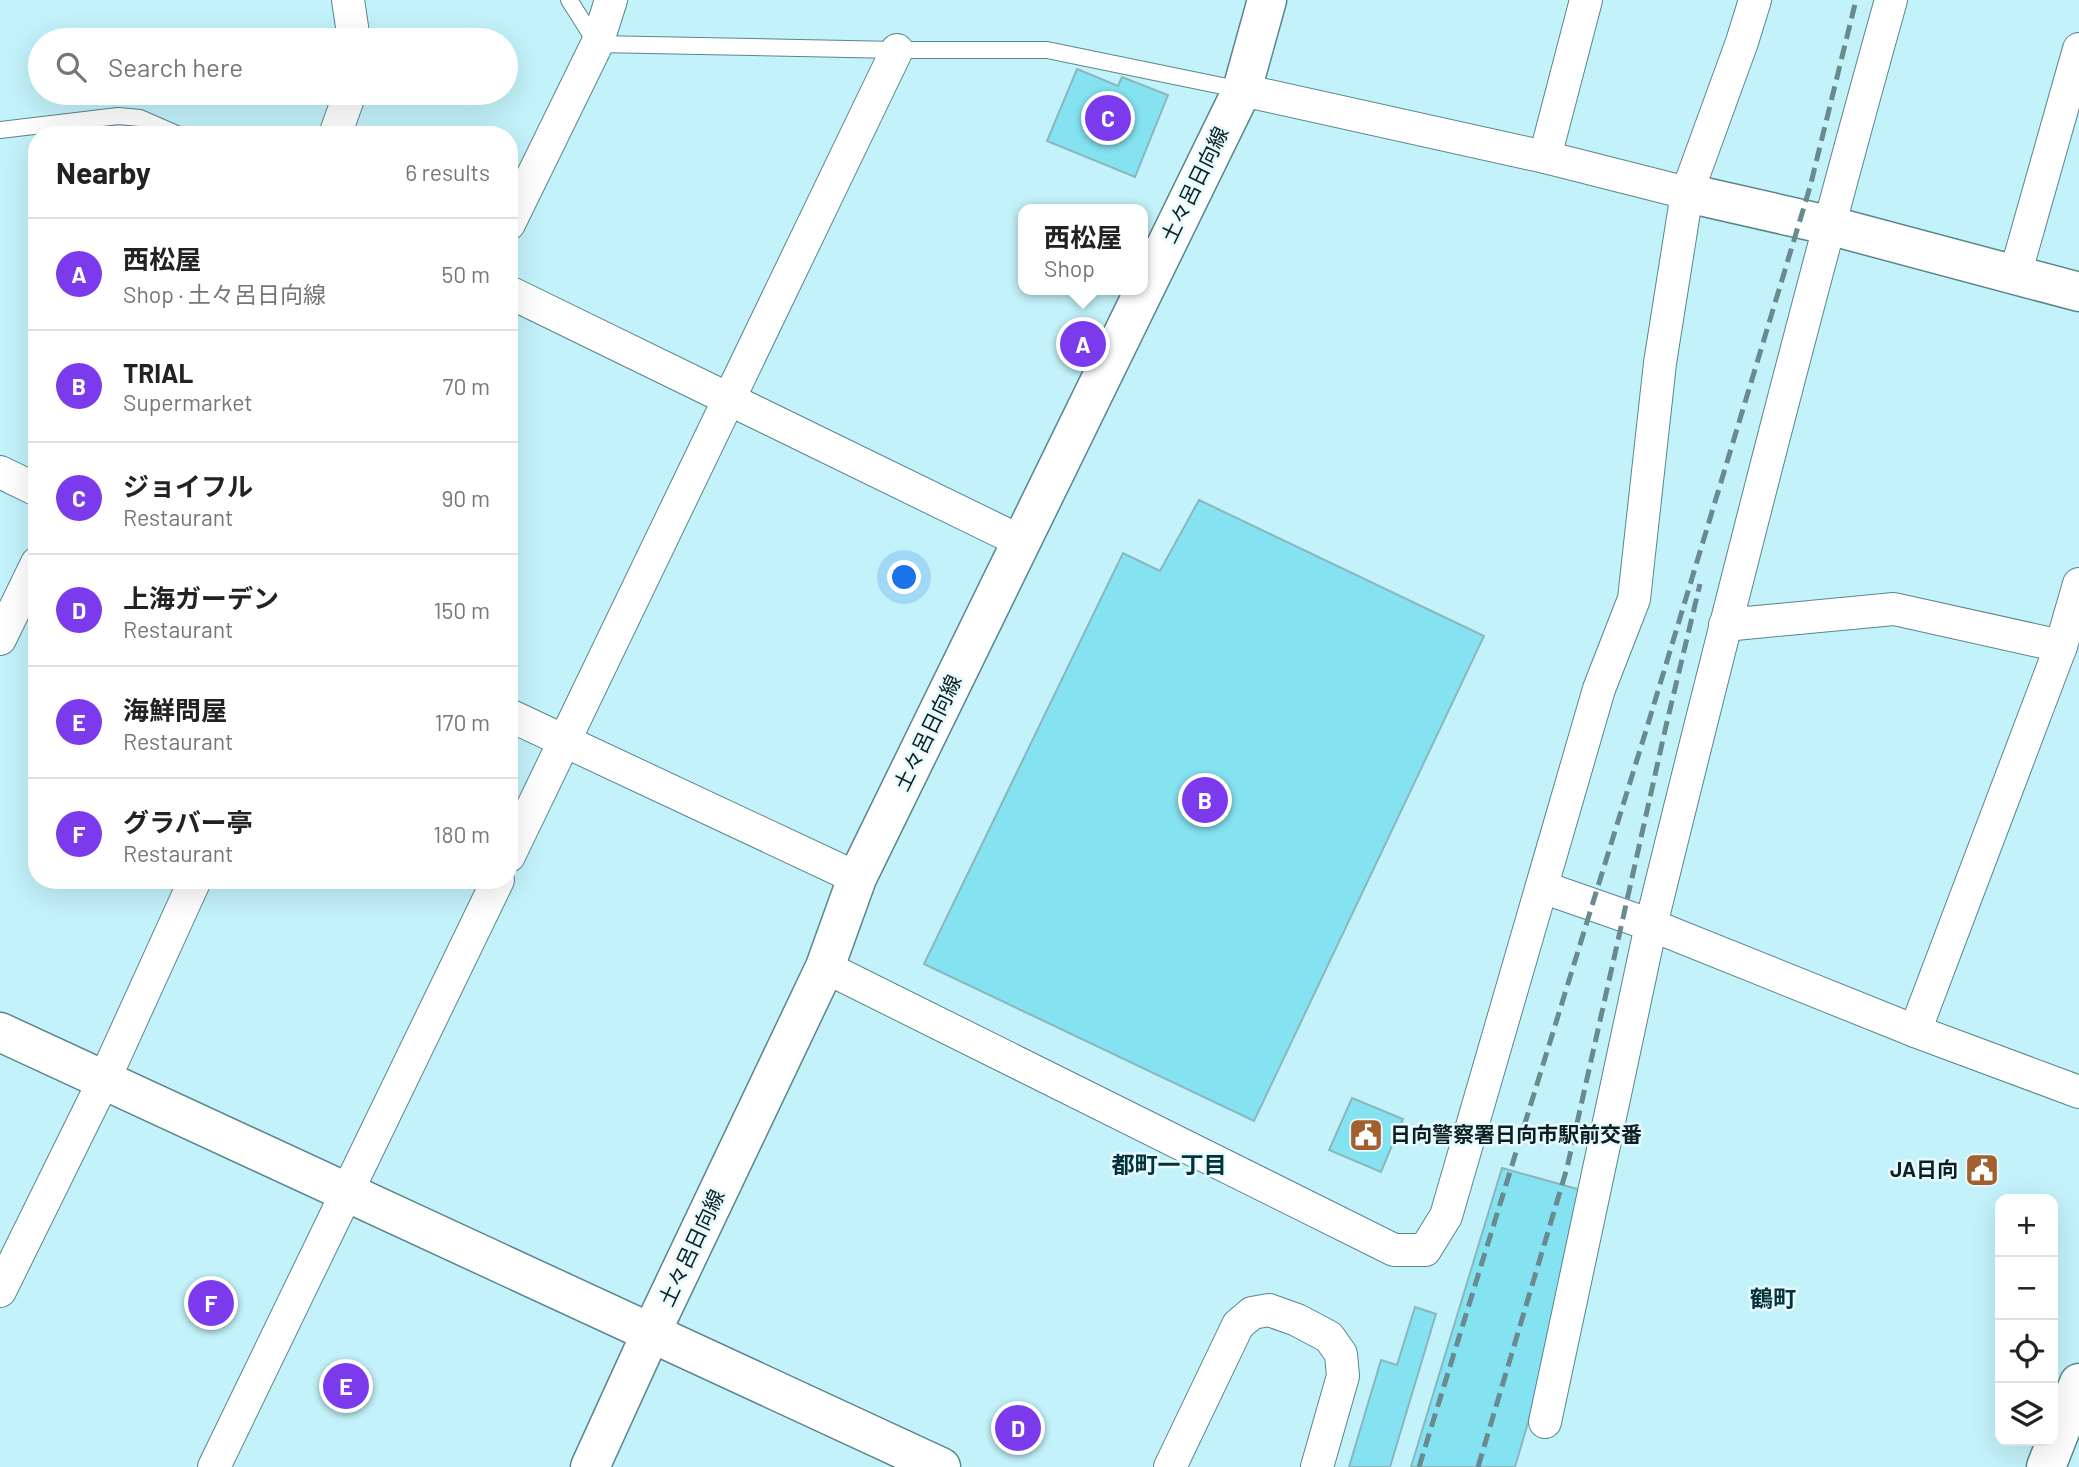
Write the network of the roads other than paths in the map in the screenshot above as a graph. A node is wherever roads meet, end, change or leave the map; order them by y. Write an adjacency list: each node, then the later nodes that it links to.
1 (348, 0): 8 (street)
2 (569, 0): 9 (lane)
3 (611, 0): 9 (street)
4 (1267, 0): 12 (main road, 土々呂日向線)
5 (1586, 0): 19 (street)
6 (1755, 0): 20 (street)
7 (1891, 0): 22 (street)
8 (352, 28)
9 (597, 44): 11 (lane); 21 (street)
10 (2079, 49): 23 (street)
11 (897, 50): 12 (lane); 28 (street)
12 (1242, 90): 19 (street); 24 (main road, 土々呂日向線)
13 (346, 105): 16 (street)
14 (34, 126): 15 (lane)
15 (158, 126)
16 (338, 126)
17 (28, 127): 18 (lane)
18 (0, 130)
19 (1545, 157): 20 (street)
20 (1688, 193): 22 (main road); 41 (street)
21 (518, 206)
22 (1828, 225): 23 (main road); 34 (street)
23 (2015, 275): 25 (main road)
24 (1148, 281)
25 (2079, 292)
26 (1141, 295): 31 (main road, 土々呂日向線)
27 (518, 296): 28 (street)
28 (729, 399): 31 (street); 38 (street)
29 (0, 472): 30 (street)
30 (28, 486)
31 (1020, 541): 40 (main road, 土々呂日向線)
32 (28, 581): 35 (street)
33 (2079, 584): 36 (street)
34 (1725, 625): 36 (street); 44 (street)
35 (0, 639)
36 (2070, 646): 46 (street)
37 (518, 719): 38 (street)
38 (565, 741): 39 (street); 40 (street)
39 (518, 838)
40 (857, 878): 45 (main road, 土々呂日向線)
41 (1542, 887): 44 (street); 45 (street)
42 (191, 889): 48 (street)
43 (494, 889): 50 (street)
44 (1651, 925): 46 (street); 54 (street)
45 (825, 967): 52 (main road, 土々呂日向線)
46 (1915, 1031): 49 (street)
47 (0, 1032): 48 (main road)
48 (104, 1080): 50 (main road); 51 (street)
49 (2079, 1092)
50 (347, 1193): 52 (main road); 55 (street)
51 (0, 1291)
52 (651, 1333): 56 (main road, 土々呂日向線); 57 (main road)
53 (2079, 1383): 60 (main road)
54 (1545, 1422)
55 (214, 1467)
56 (590, 1467)
57 (941, 1467)
58 (1170, 1467): 59 (street)
59 (1317, 1467)
60 (2046, 1467)

